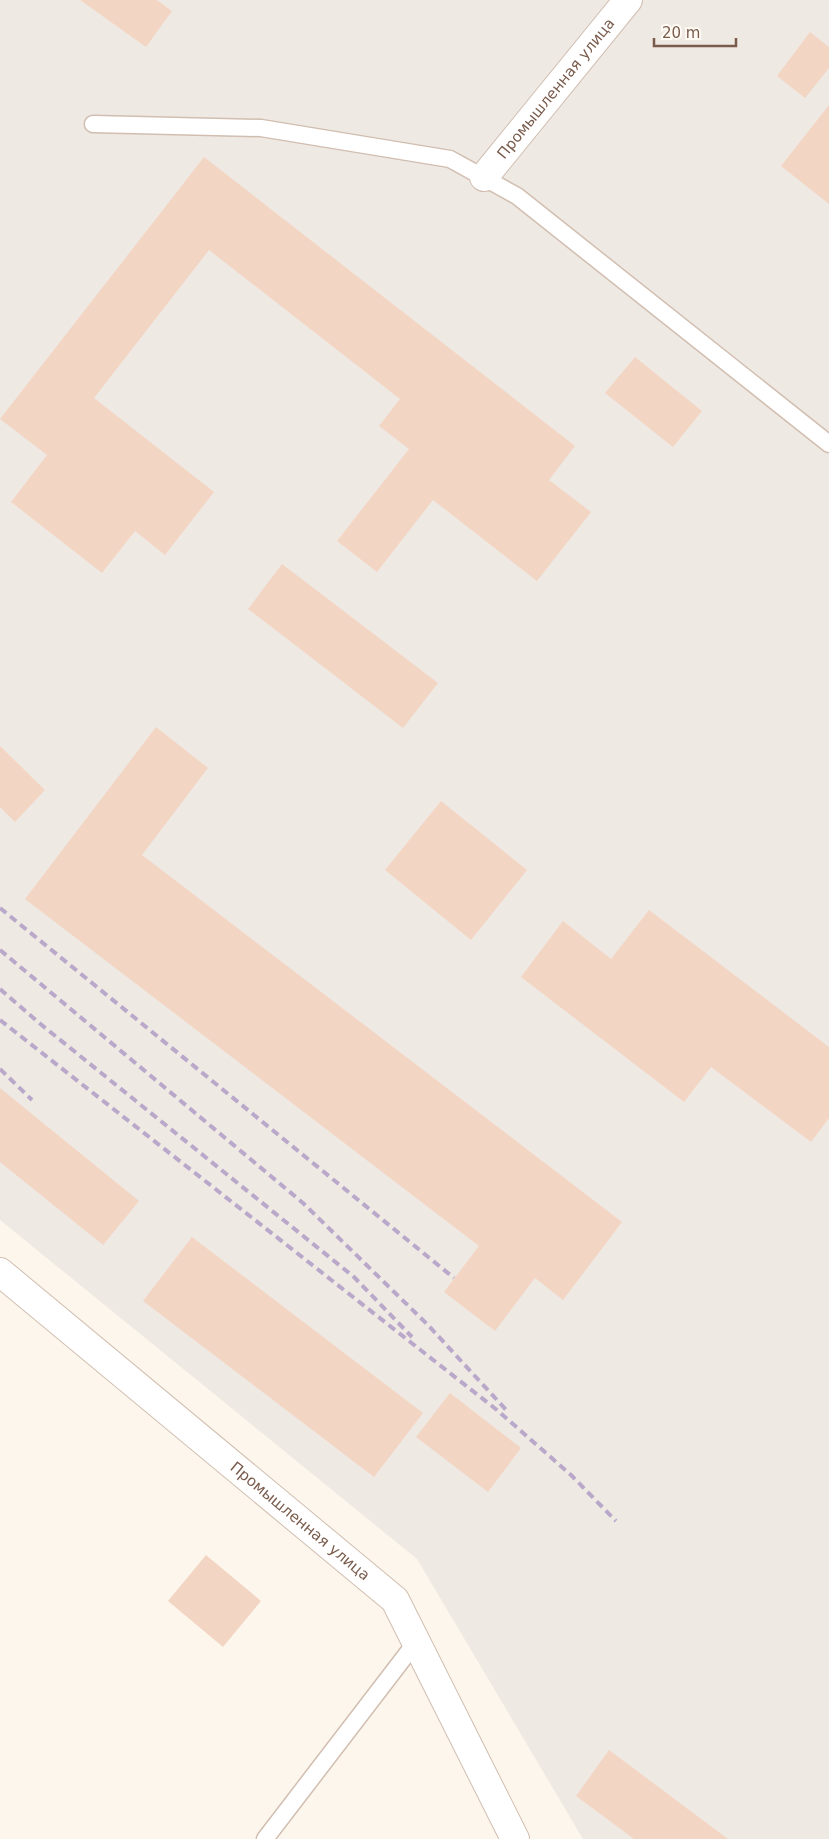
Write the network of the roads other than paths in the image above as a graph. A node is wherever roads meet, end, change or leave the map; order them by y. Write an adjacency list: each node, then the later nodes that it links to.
1 (628, 0): 3 (street, Промышленная улица)
2 (93, 124): 3 (lane)
3 (484, 177): 4 (lane)
4 (829, 444)
5 (0, 1272): 6 (street, Промышленная улица)
6 (416, 1642): 7 (lane); 8 (street, Промышленная улица)
7 (265, 1839)
8 (515, 1839)

